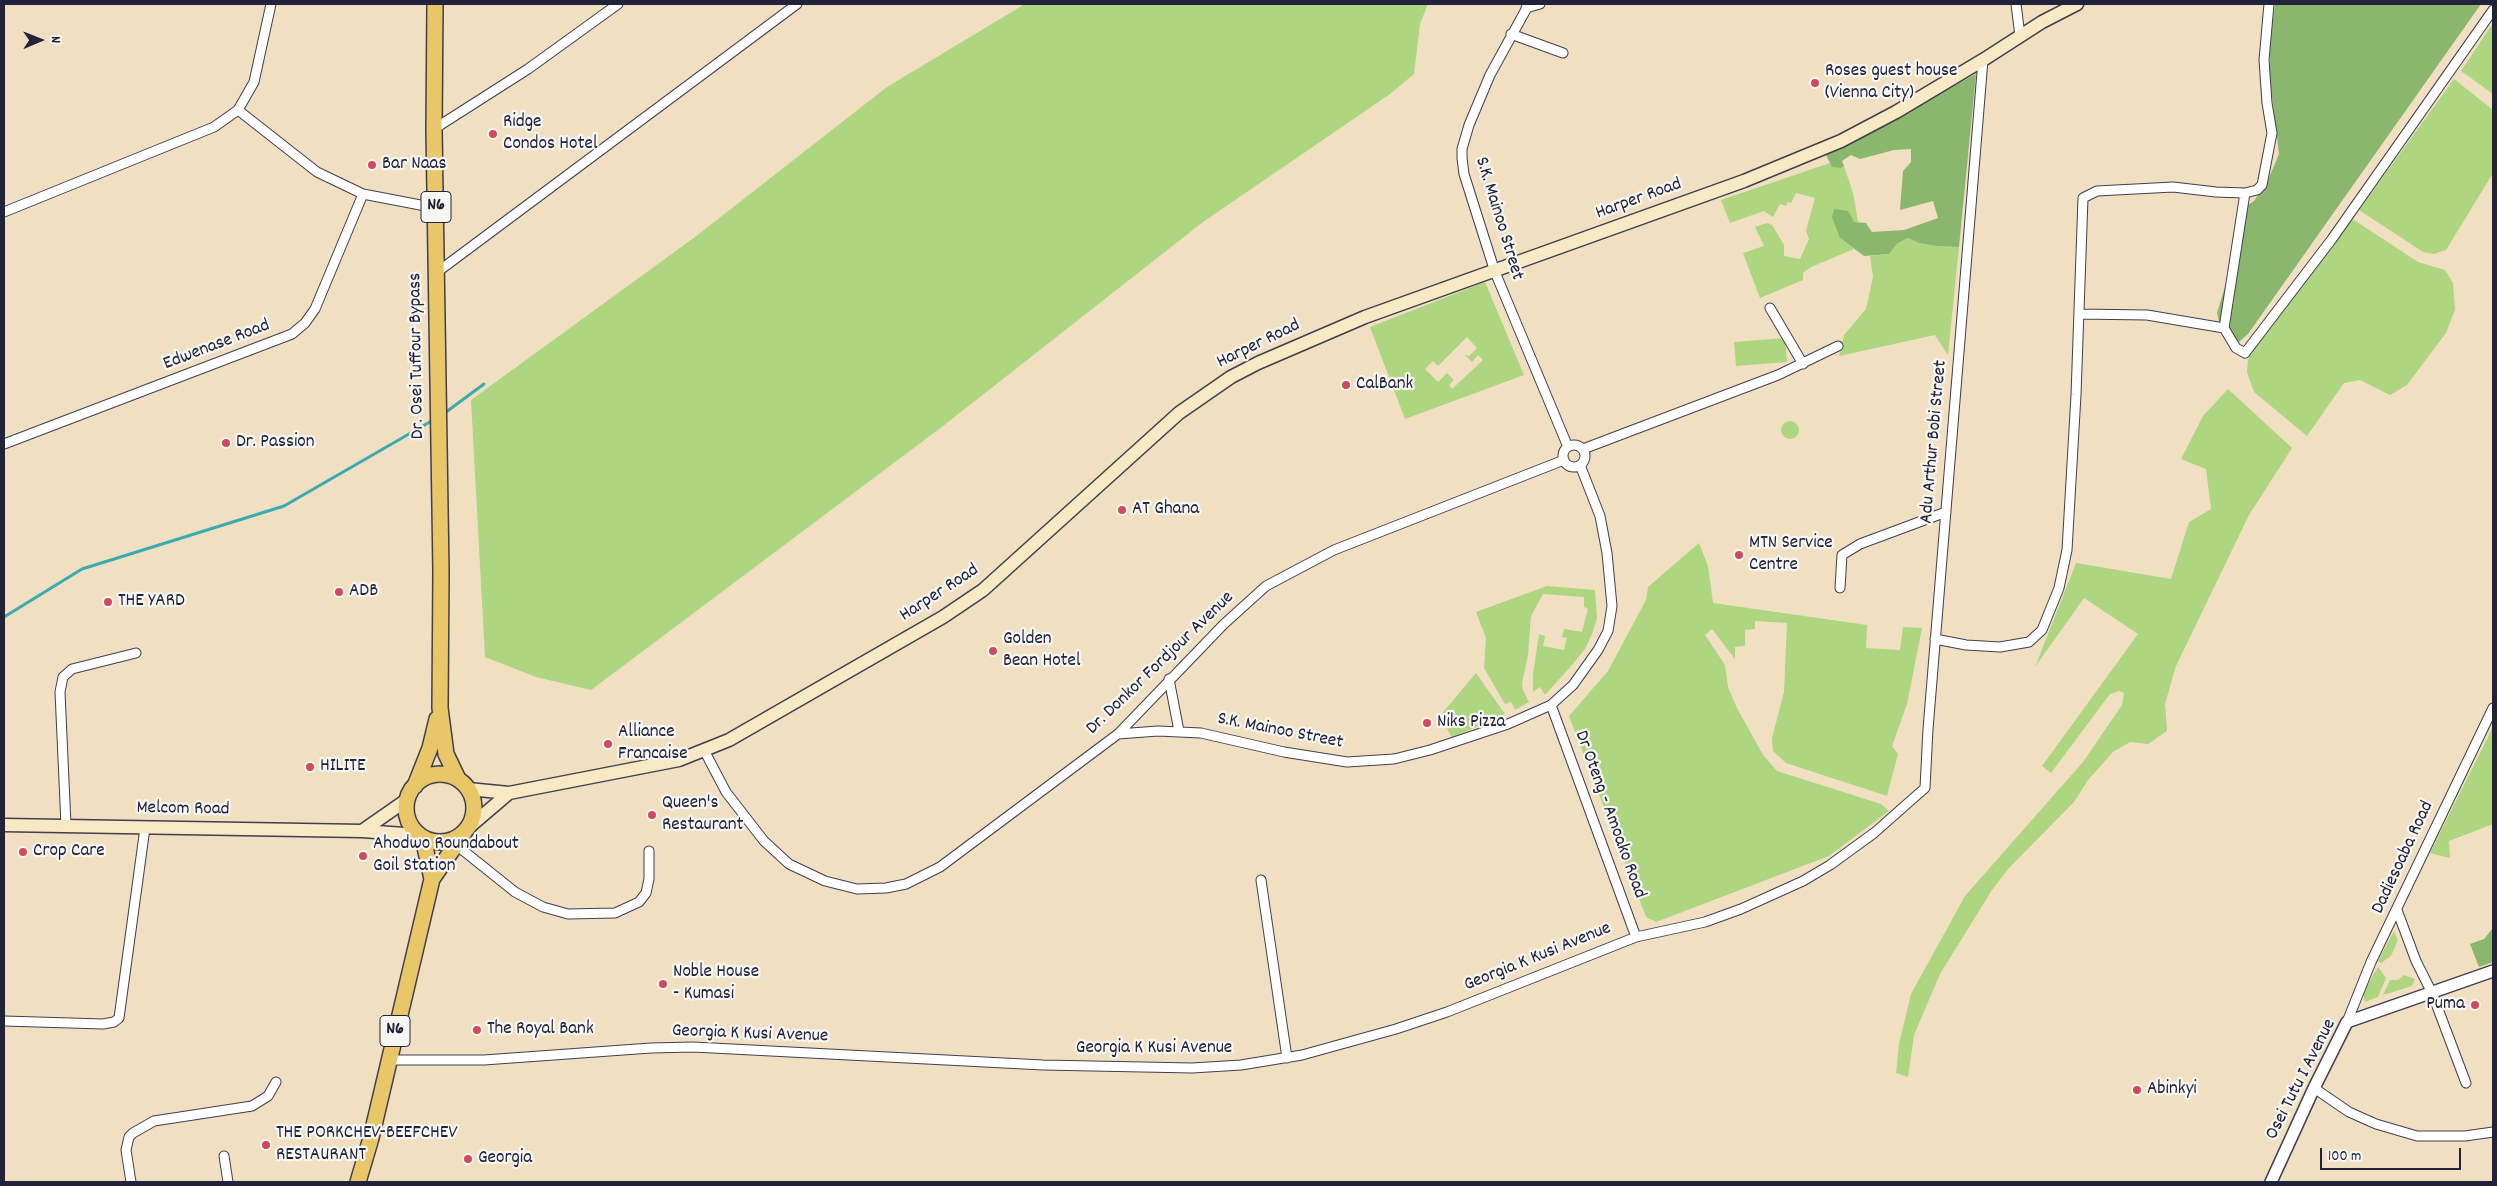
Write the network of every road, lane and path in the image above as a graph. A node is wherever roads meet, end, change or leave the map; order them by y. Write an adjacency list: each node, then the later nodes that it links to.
1 (271, 4): 15 (street)
2 (435, 4): 16 (highway, Dr. Osei Tuffour Bypass / N6)
3 (618, 4): 16 (street)
4 (797, 4): 22 (street)
5 (1540, 4): 9 (street)
6 (2016, 4): 12 (street)
7 (2077, 4): 12 (main road, Harper Road)
8 (2269, 4): 17 (street)
9 (1527, 6): 11 (street, S.K. Mainoo Street)
10 (2493, 10): 25 (street)
11 (1511, 34): 13 (street); 21 (street, S.K. Mainoo Street)
12 (2020, 36): 14 (main road, Harper Road)
13 (1563, 53)
14 (1983, 60): 21 (main road, Harper Road); 33 (street, Adu Arthur Bobi Street)
15 (238, 110): 18 (street); 20 (street)
16 (434, 129): 19 (highway, Dr. Osei Tuffour Bypass / N6)
17 (2246, 192): 24 (street); 25 (street)
18 (363, 194): 19 (street); 28 (street, Edwenase Road)
19 (436, 208): 22 (highway, Dr. Osei Tuffour Bypass / N6)
20 (4, 212)
21 (1495, 272): 29 (street, S.K. Mainoo Street); 43 (main road, Harper Road)
22 (436, 273): 39 (highway, Dr. Osei Tuffour Bypass / N6)
23 (1770, 308): 27 (street)
24 (2079, 314): 25 (street); 35 (street)
25 (2224, 328)
26 (1838, 346): 27 (street)
27 (1803, 364): 30 (street)
28 (4, 444)
29 (1568, 447): 30 (street); 31 (street)
30 (1583, 449): 32 (street)
31 (1564, 460): 32 (street); 37 (street, Dr. Donkor Fordjour Avenue)
32 (1580, 465): 38 (street, S.K. Mainoo Street)
33 (1946, 512): 34 (street); 35 (street, Adu Arthur Bobi Street)
34 (1840, 588)
35 (1935, 639): 47 (street, Adu Arthur Bobi Street)
36 (136, 653): 49 (street)
37 (1169, 679): 41 (street); 42 (street, Dr. Donkor Fordjour Avenue)
38 (1551, 705): 41 (street, S.K. Mainoo Street); 58 (street, Dr Oteng - Amoako Road)
39 (440, 708): 44 (highway, Dr. Osei Tuffour Bypass / N6); 45 (highway, Dr. Osei Tuffour Bypass / N6)
40 (2493, 708): 57 (street, Dadiesoaba Road)
41 (1179, 731): 42 (street, S.K. Mainoo Street)
42 (1118, 734): 43 (street, Dr. Donkor Fordjour Avenue)
43 (705, 752): 46 (main road, Harper Road)
44 (463, 784): 45 (highway); 46 (main road, Harper Road); 52 (highway, N6)
45 (411, 792): 51 (main road); 53 (highway, N6)
46 (510, 794): 52 (main road, Harper Road)
47 (1897, 814): 58 (street, Georgia K Kusi Avenue)
48 (4, 824): 49 (main road, Melcom Road)
49 (66, 825): 50 (main road, Melcom Road)
50 (145, 828): 51 (main road, Melcom Road); 61 (street)
51 (362, 831): 53 (main road, Melcom Road)
52 (462, 835): 53 (highway); 54 (street); 55 (highway, N6)
53 (421, 836): 55 (highway, N6)
54 (649, 851)
55 (432, 879): 64 (highway, N6)
56 (1261, 880): 63 (street)
57 (2397, 910): 60 (street); 62 (street, Dadiesoaba Road)
58 (1636, 937): 63 (street, Georgia K Kusi Avenue)
59 (2493, 971): 60 (street, Osei Tutu I Avenue)
60 (2432, 993): 62 (street, Osei Tutu I Avenue); 66 (street)
61 (4, 1021)
62 (2347, 1022): 67 (street, Osei Tutu I Avenue)
63 (1287, 1058): 64 (street, Georgia K Kusi Avenue)
64 (388, 1060): 72 (highway, N6)
65 (276, 1082): 70 (street)
66 (2466, 1083)
67 (2314, 1088): 68 (street); 73 (street, Osei Tutu I Avenue)
68 (2493, 1132)
69 (224, 1156): 71 (street)
70 (131, 1182)
71 (228, 1182)
72 (358, 1182)
73 (2271, 1182)

